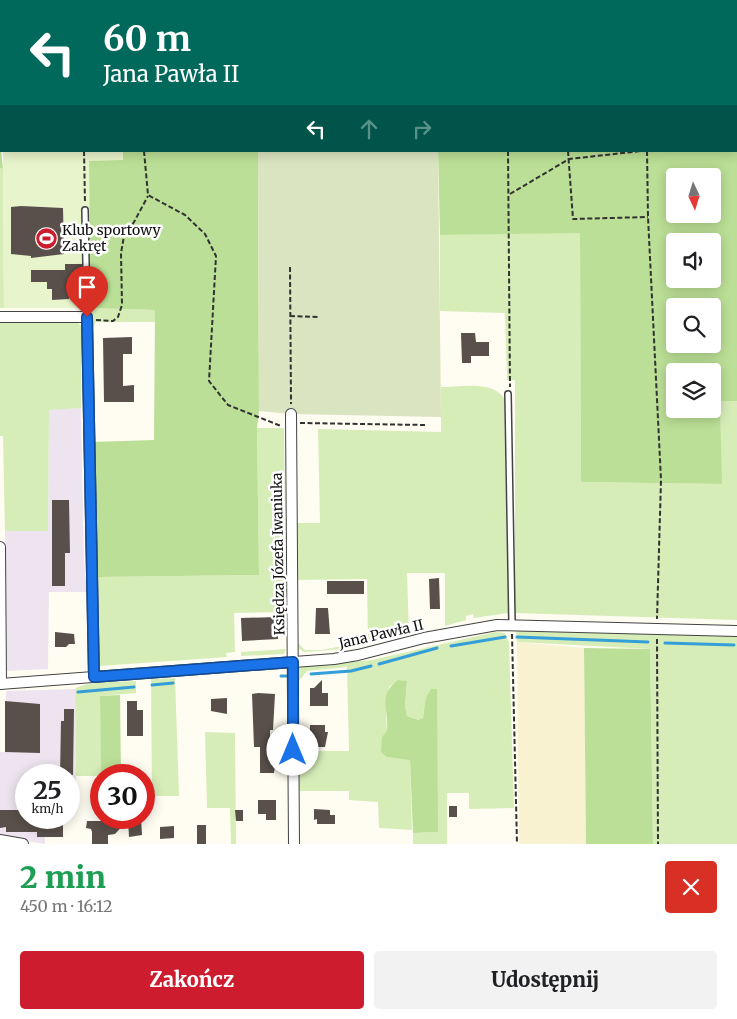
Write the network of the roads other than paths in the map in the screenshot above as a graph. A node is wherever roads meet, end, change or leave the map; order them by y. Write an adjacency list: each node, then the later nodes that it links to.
1 (85, 210): 3 (lane)
2 (0, 317): 3 (street)
3 (87, 317): 10 (street)
4 (508, 394): 7 (lane)
5 (291, 422): 9 (street, Księdza Józefa Iwaniuka)
6 (0, 547): 11 (street)
7 (512, 624): 8 (street, Jana Pawła II); 9 (street, Jana Pawła II)
8 (737, 631)
9 (293, 662): 10 (street, Jana Pawła II); 14 (street, Księdza Józefa Iwaniuka)
10 (94, 677): 11 (street, Jana Pawła II)
11 (0, 684)
12 (0, 840): 13 (street)
13 (23, 844)
14 (294, 844)

